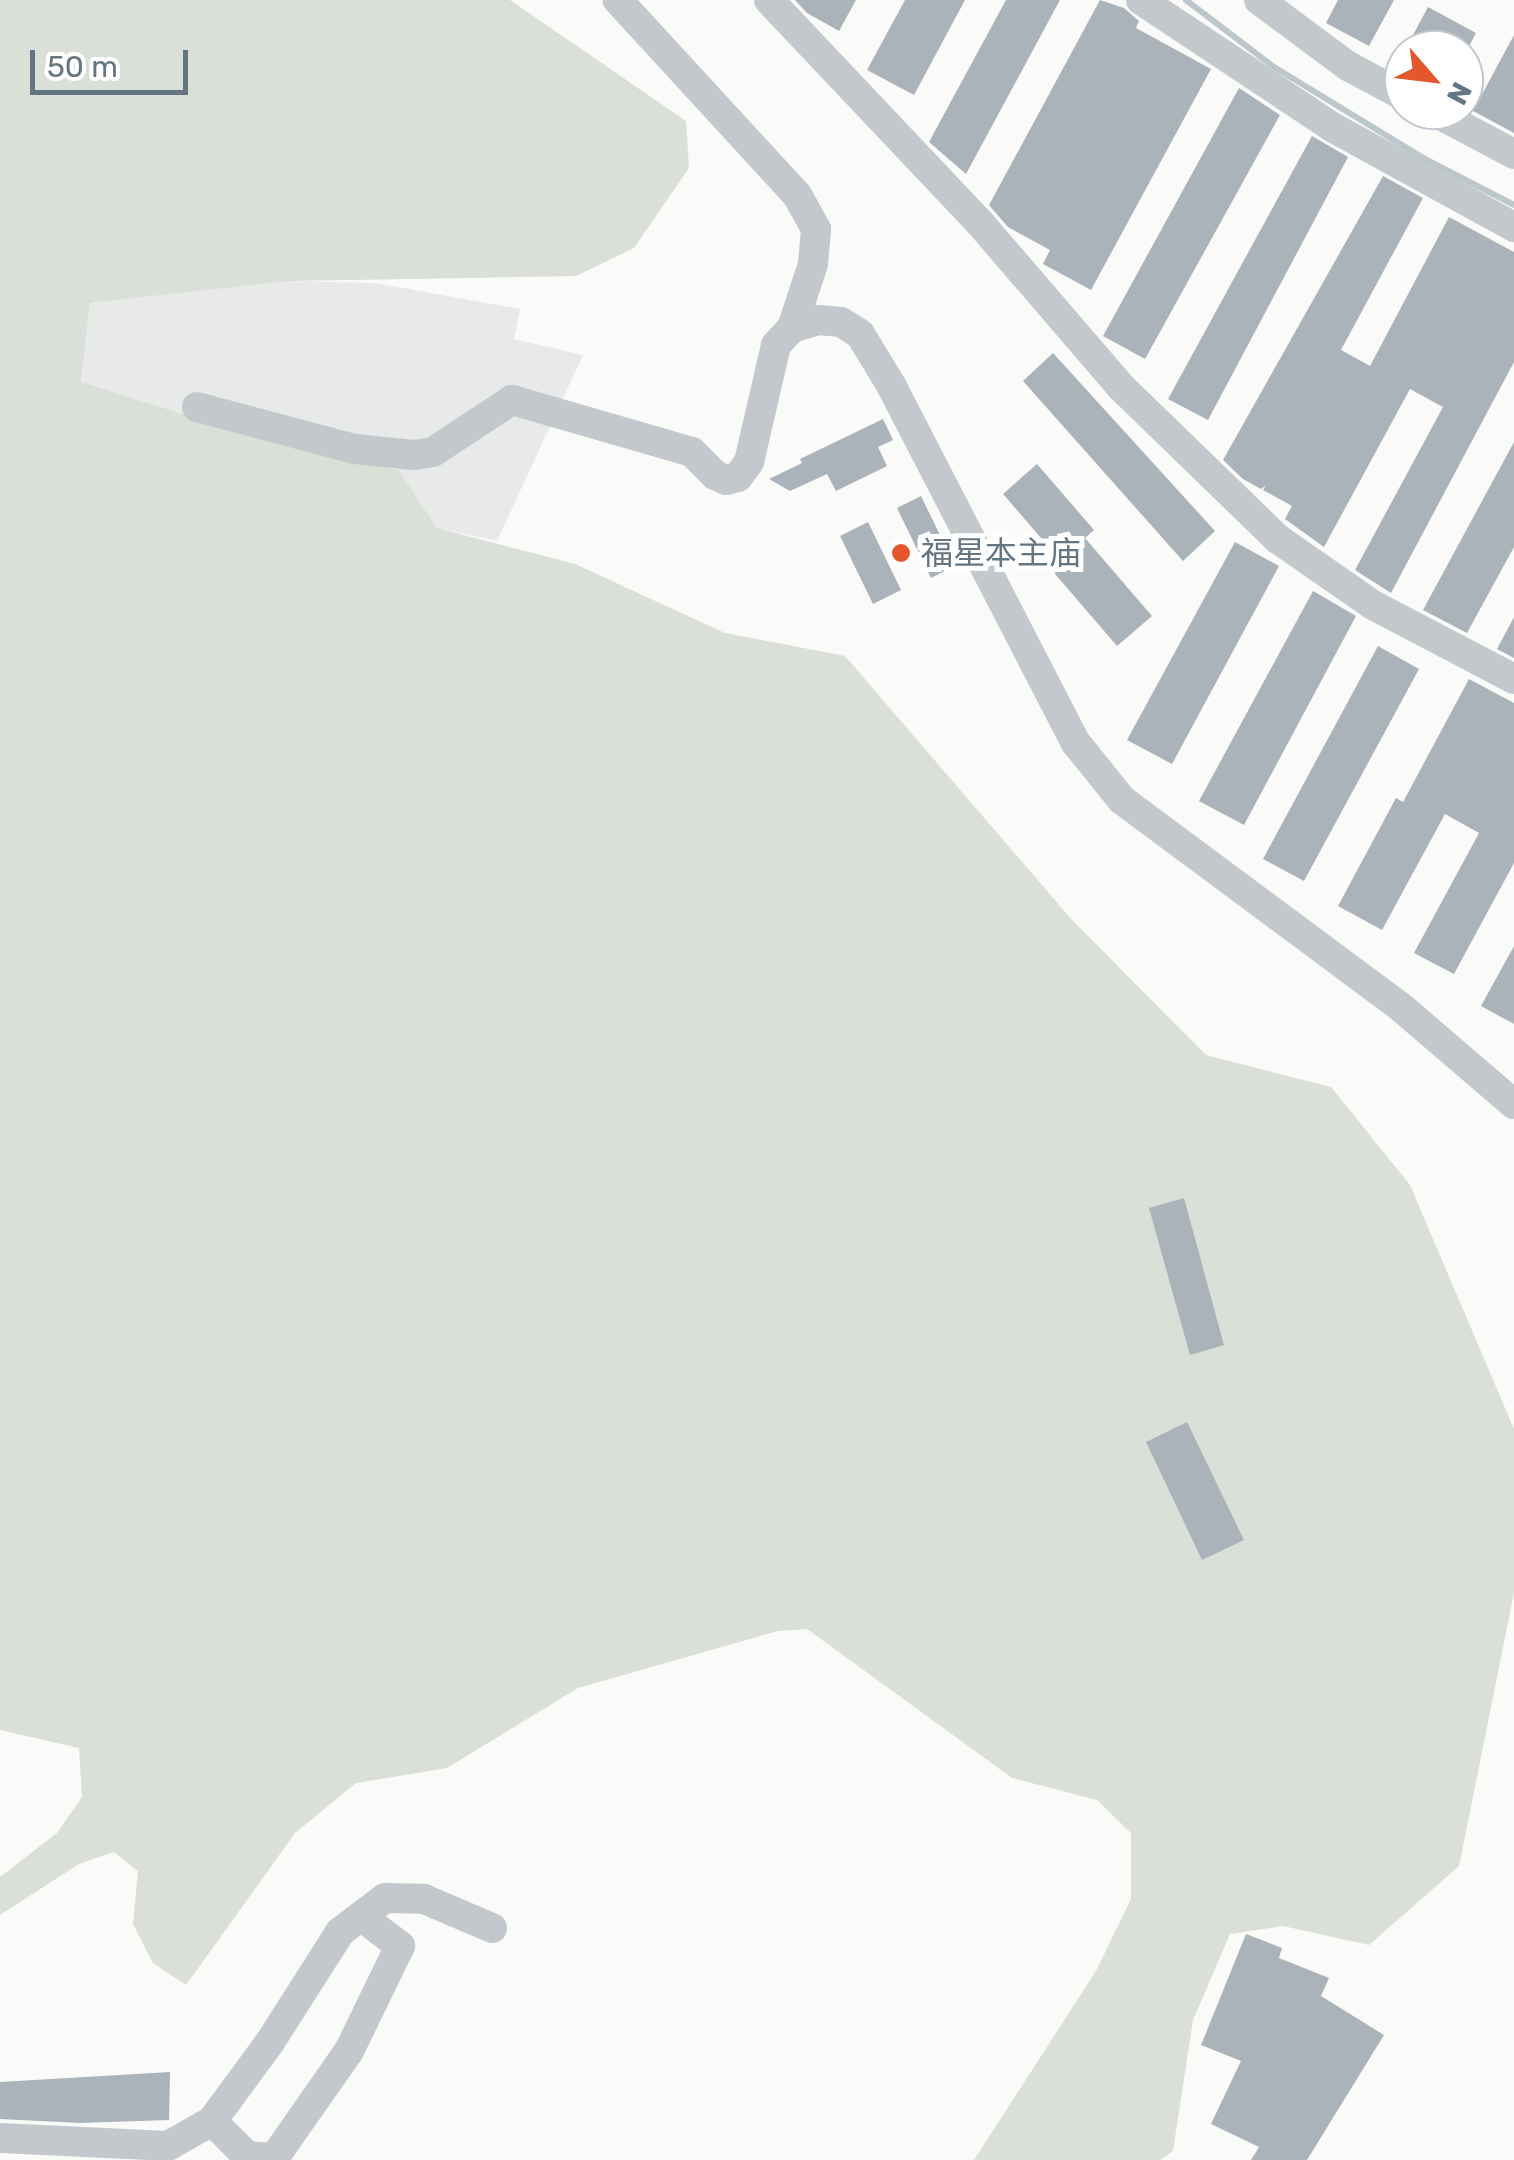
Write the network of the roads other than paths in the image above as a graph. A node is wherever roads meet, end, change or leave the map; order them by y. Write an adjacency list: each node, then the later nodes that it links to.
1 (618, 0): 9 (street)
2 (769, 0): 11 (street)
3 (1260, 0): 5 (street)
4 (1159, 5): 8 (street)
5 (1384, 85)
6 (1469, 130): 7 (street)
7 (1514, 154)
8 (1511, 218)
9 (792, 328): 10 (street); 12 (street)
10 (197, 408)
11 (1514, 679)
12 (1514, 1104)
13 (362, 1916): 14 (street); 15 (street); 15 (street)
14 (492, 1928)
15 (212, 2121): 16 (street)
16 (0, 2138)

